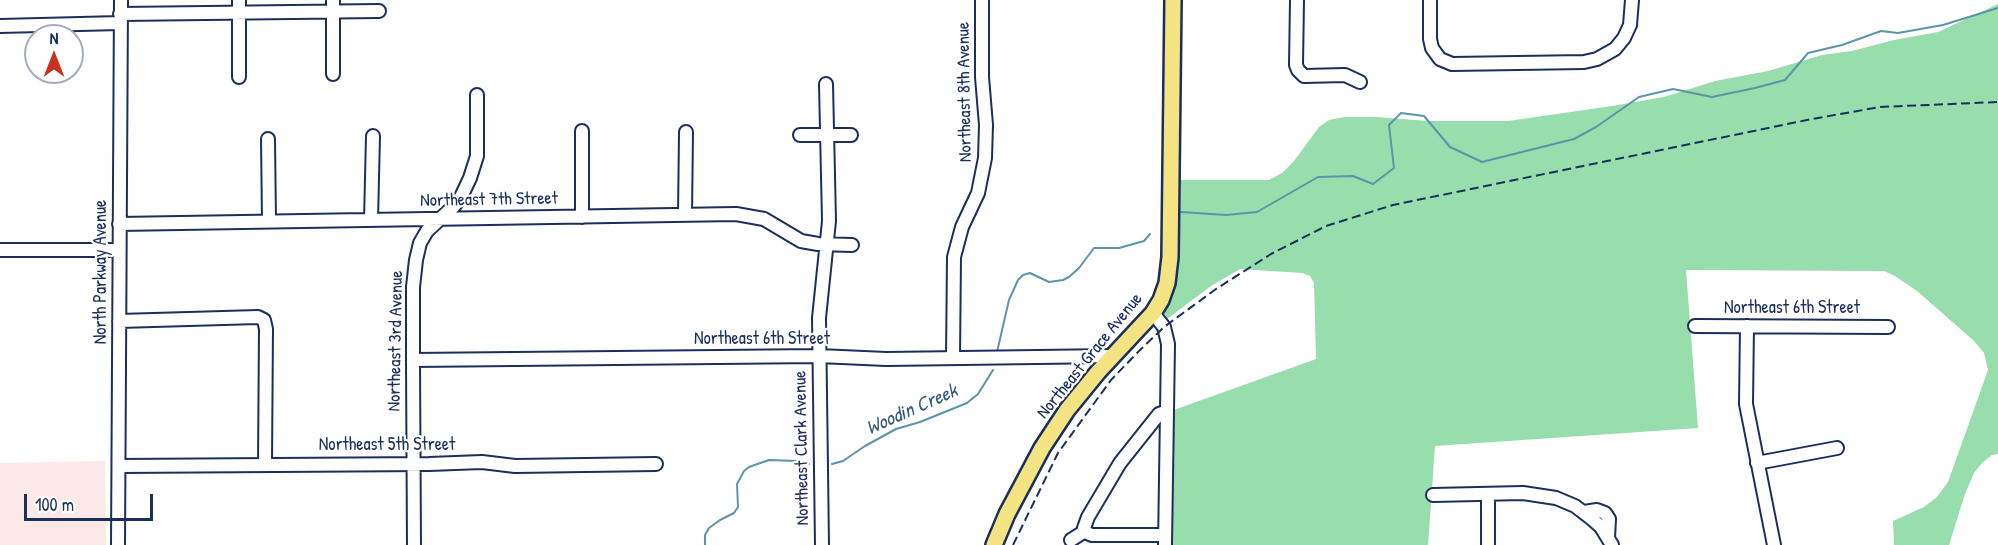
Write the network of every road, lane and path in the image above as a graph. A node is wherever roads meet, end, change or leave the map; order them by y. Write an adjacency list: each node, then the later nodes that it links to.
1 (121, 0): 10 (street, North Parkway Avenue)
2 (982, 0): 41 (street, Northeast 8th Avenue)
3 (1173, 0): 34 (main road, Northeast Grace Avenue)
4 (1297, 0): 14 (street)
5 (1430, 0): 6 (street)
6 (1632, 0)
7 (239, 6): 8 (street); 10 (street); 13 (street)
8 (333, 6): 9 (street); 12 (street)
9 (379, 11)
10 (120, 19): 11 (street); 29 (street, North Parkway Avenue)
11 (0, 26)
12 (333, 74)
13 (239, 77)
14 (1360, 82)
15 (826, 84): 20 (street, Northeast Clark Avenue)
16 (477, 95): 26 (street, Northeast 3rd Avenue)
17 (582, 131): 25 (street)
18 (686, 132): 24 (street)
19 (800, 135): 20 (street)
20 (826, 135): 21 (street); 30 (street, Northeast Clark Avenue)
21 (851, 135)
22 (373, 136): 27 (street)
23 (268, 139): 28 (street)
24 (685, 216): 25 (street, Northeast 7th Street); 30 (street, Northeast 7th Street)
25 (582, 217): 26 (street, Northeast 7th Street)
26 (440, 218): 27 (street, Northeast 7th Street); 42 (street, Northeast 3rd Avenue)
27 (371, 220): 28 (street, Northeast 7th Street)
28 (269, 221): 29 (street, Northeast 7th Street)
29 (119, 224): 33 (street, North Parkway Avenue)
30 (827, 244): 31 (street, Northeast 7th Street); 39 (street, Northeast Clark Avenue)
31 (852, 244)
32 (0, 250): 33 (street)
33 (119, 250): 35 (street, North Parkway Avenue)
34 (1153, 313): 40 (main road, Northeast Grace Avenue); 43 (street)
35 (119, 321): 46 (street); 49 (street, North Parkway Avenue)
36 (1695, 326): 37 (street, Northeast 6th Street)
37 (1747, 326): 38 (street, Northeast 6th Street); 45 (street)
38 (1888, 327)
39 (819, 356): 41 (street, Northeast 6th Street); 42 (street, Northeast 6th Street); 58 (street, Northeast Clark Avenue)
40 (1112, 356): 41 (street, Northeast 6th Street); 59 (main road, Northeast Grace Avenue)
41 (954, 358)
42 (413, 360): 47 (street, Northeast 3rd Avenue)
43 (1167, 411): 52 (street); 54 (street)
44 (1837, 448): 45 (street)
45 (1757, 463): 61 (street)
46 (265, 464): 47 (street, Northeast 5th Street); 49 (street, Northeast 5th Street)
47 (413, 464): 48 (street, Northeast 5th Street); 57 (street, Northeast 3rd Avenue)
48 (656, 464)
49 (119, 466): 56 (street, North Parkway Avenue)
50 (1488, 494): 51 (street); 55 (street); 60 (street)
51 (1433, 495)
52 (1085, 531): 53 (street); 54 (street)
53 (1071, 540)
54 (1165, 540)
55 (1610, 541)
56 (118, 545)
57 (414, 545)
58 (822, 545)
59 (994, 545)
60 (1488, 545)
61 (1774, 545)

